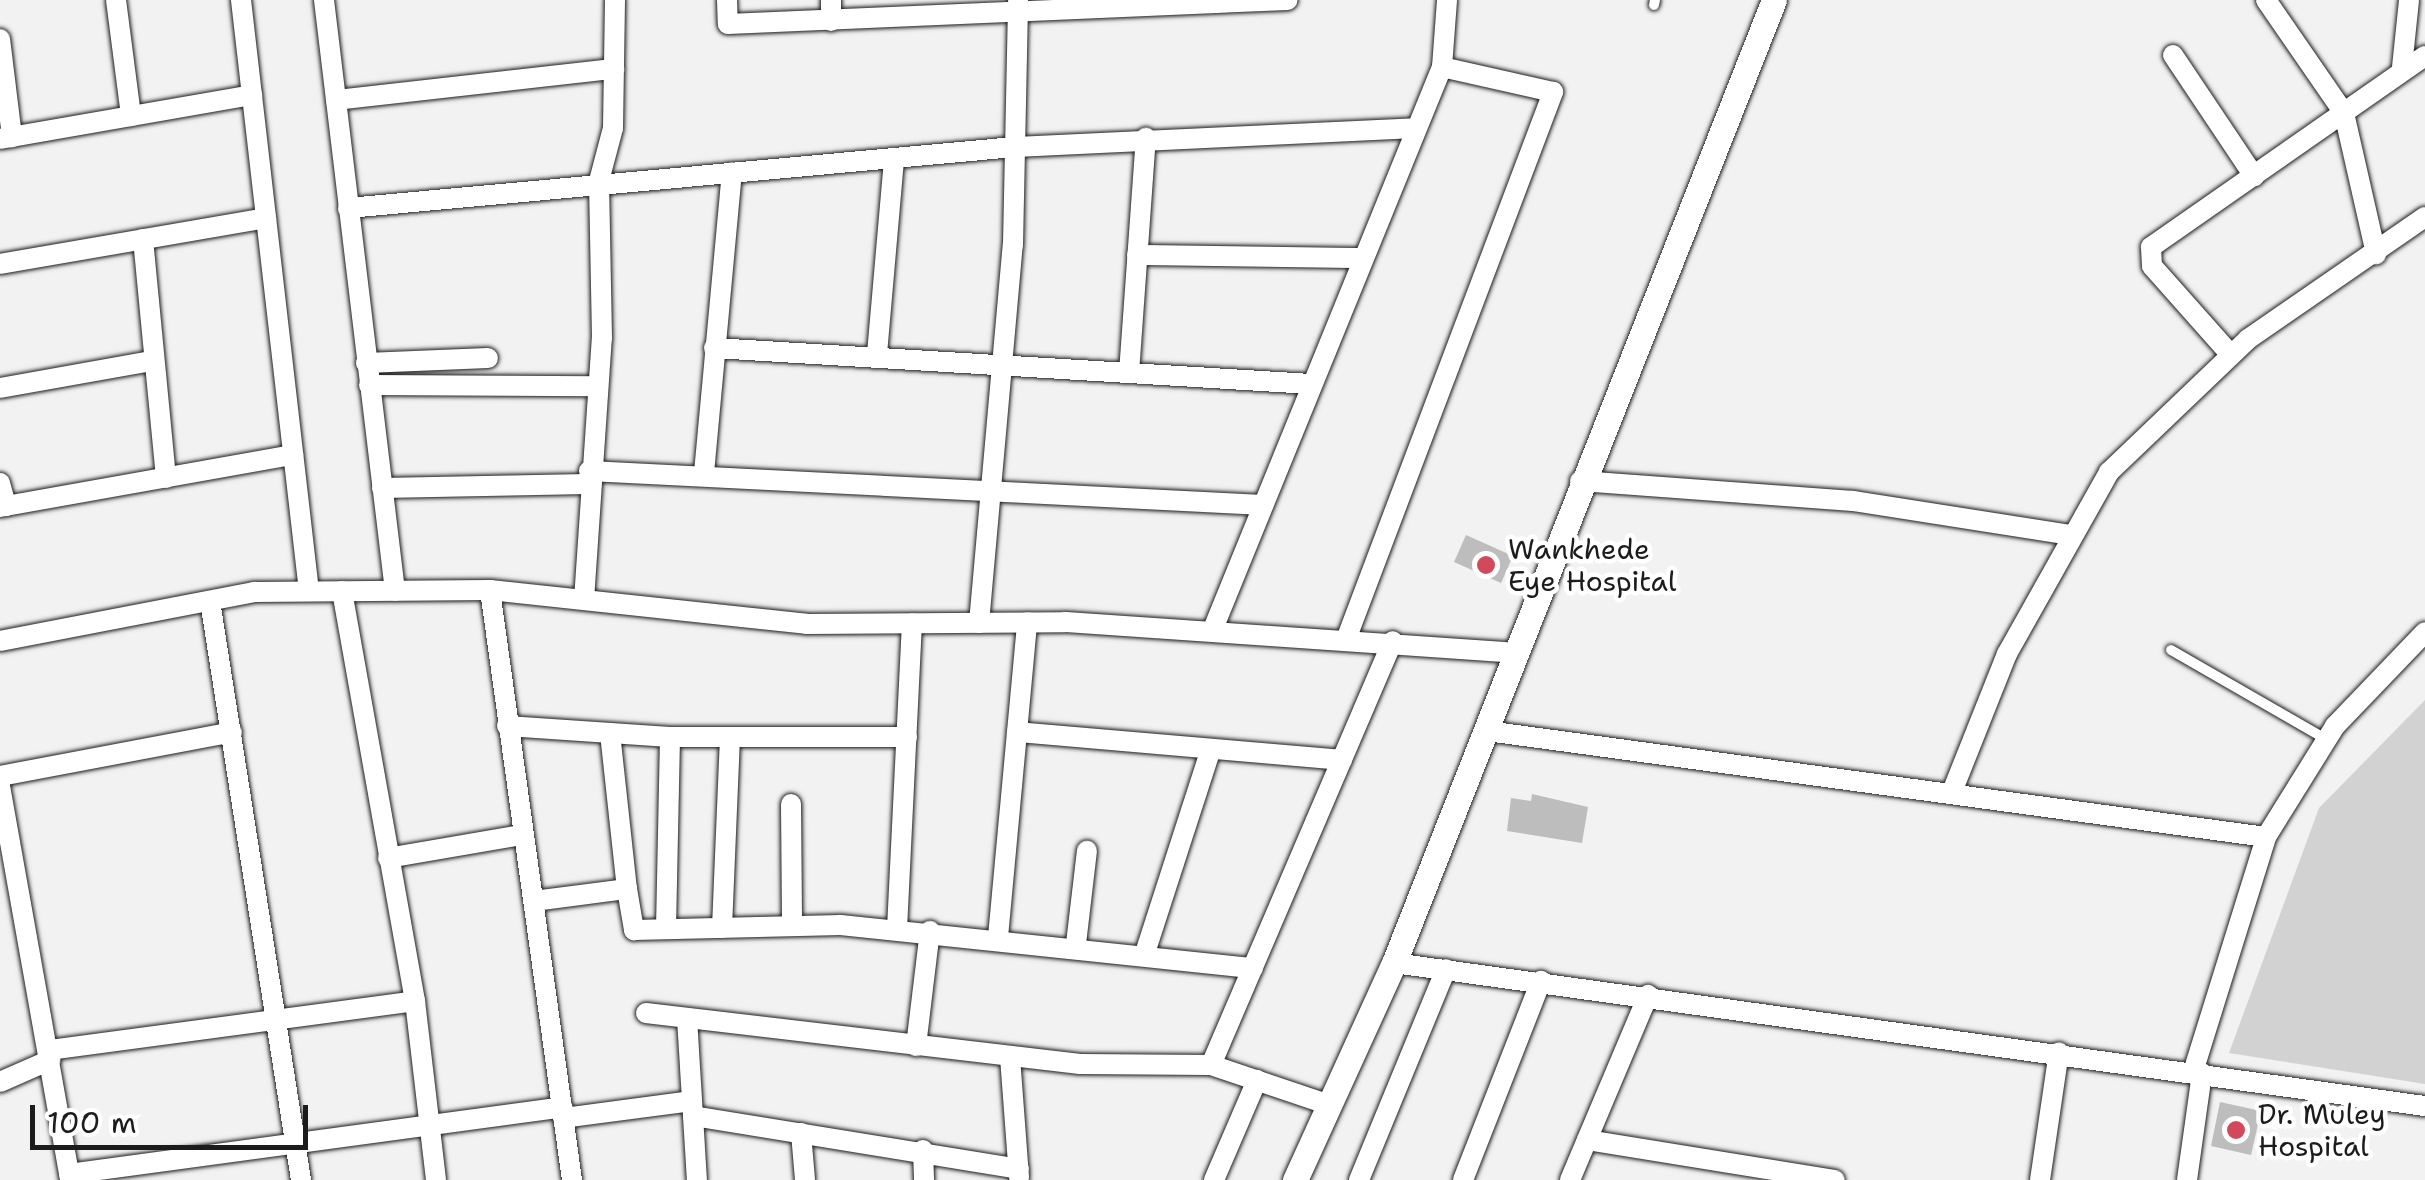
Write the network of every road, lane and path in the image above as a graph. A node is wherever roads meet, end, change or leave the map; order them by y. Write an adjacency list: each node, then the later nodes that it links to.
1 (116, 0): 23 (street)
2 (241, 0): 20 (street)
3 (324, 0): 21 (street)
4 (615, 0): 19 (street)
5 (727, 0): 13 (street)
6 (1286, 0): 11 (street)
7 (1447, 0): 17 (street)
8 (1774, 0): 56 (street)
9 (2266, 0): 22 (street)
10 (2409, 0): 18 (street)
11 (1179, 3): 12 (street)
12 (1018, 6): 13 (street); 27 (street)
13 (831, 11)
14 (0, 39): 25 (street)
15 (2174, 55): 30 (street)
16 (2425, 56): 18 (street)
17 (1442, 67): 24 (street); 74 (street)
18 (2402, 67): 22 (street)
19 (614, 70): 21 (street); 31 (street)
20 (252, 95): 23 (street); 34 (street)
21 (336, 100): 32 (street)
22 (2344, 113): 30 (street); 36 (street)
23 (131, 116): 25 (street)
24 (1410, 128): 26 (street); 38 (street)
25 (6, 138)
26 (1146, 138): 27 (street); 37 (street)
27 (1015, 147): 28 (street); 46 (street)
28 (894, 158): 29 (street); 41 (street)
29 (732, 172): 31 (street); 40 (street)
30 (2254, 176): 42 (street)
31 (599, 181): 32 (street); 50 (street)
32 (348, 208): 45 (street)
33 (2425, 217): 36 (street)
34 (266, 218): 35 (street); 52 (street)
35 (143, 239): 39 (street); 44 (street)
36 (2376, 254): 42 (street)
37 (1137, 255): 38 (street); 47 (street)
38 (1361, 258): 48 (street)
39 (0, 264)
40 (714, 348): 41 (street); 53 (street)
41 (877, 354): 46 (street)
42 (2231, 355): 62 (street)
43 (488, 358): 45 (street)
44 (152, 361): 51 (street); 55 (street)
45 (366, 363): 49 (street)
46 (1003, 364): 47 (street); 59 (street)
47 (1128, 373): 48 (street)
48 (1311, 384): 60 (street)
49 (369, 385): 50 (street); 58 (street)
50 (598, 386): 54 (street)
51 (0, 388)
52 (293, 455): 55 (street); 64 (street)
53 (704, 473): 54 (street); 59 (street)
54 (589, 477): 58 (street); 68 (street)
55 (166, 478): 61 (street)
56 (1580, 481): 62 (street); 78 (street)
57 (0, 483): 61 (street)
58 (382, 488): 66 (street)
59 (993, 488): 60 (street); 70 (street)
60 (1263, 505): 72 (street)
61 (3, 506)
62 (2069, 535): 92 (street)
63 (490, 590): 66 (street); 68 (street); 79 (street)
64 (309, 591): 65 (street); 67 (street)
65 (342, 591): 66 (street); 97 (street)
66 (395, 591)
67 (210, 600): 75 (street); 81 (street)
68 (584, 600): 71 (street)
69 (1028, 622): 70 (street); 72 (street); 82 (street)
70 (979, 623): 71 (street)
71 (912, 624): 84 (street)
72 (1213, 629): 74 (street)
73 (2425, 632): 87 (street)
74 (1346, 637): 76 (street)
75 (0, 641)
76 (1393, 641): 78 (street); 89 (street)
77 (2171, 650): 87 (lane)
78 (1516, 653): 80 (street)
79 (507, 726): 83 (street); 94 (street)
80 (1487, 731): 92 (street); 108 (street)
81 (232, 732): 90 (street); 116 (street)
82 (1017, 732): 88 (street); 105 (street)
83 (610, 733): 85 (street); 98 (street)
84 (907, 737): 86 (street); 103 (street)
85 (670, 738): 86 (street); 102 (street)
86 (730, 738): 101 (street)
87 (2327, 740): 95 (street)
88 (1212, 749): 89 (street); 107 (street)
89 (1342, 760): 109 (street)
90 (0, 776)
91 (0, 786): 119 (street)
92 (1952, 792): 95 (street)
93 (791, 804): 100 (street)
94 (521, 835): 97 (street); 99 (street)
95 (2266, 837): 122 (street)
96 (1086, 852): 106 (street)
97 (388, 858): 113 (street)
98 (627, 889): 99 (street); 102 (street)
99 (534, 901): 128 (street)
100 (792, 926): 101 (street); 103 (street)
101 (722, 928): 102 (street)
102 (666, 929)
103 (898, 929): 104 (street)
104 (930, 931): 105 (street); 117 (street)
105 (998, 936): 106 (street)
106 (1076, 944): 107 (street)
107 (1145, 953): 109 (street)
108 (1394, 963): 110 (street); 125 (street)
109 (1253, 968): 121 (street)
110 (1446, 970): 111 (street); 145 (street)
111 (1541, 981): 112 (street); 146 (street)
112 (1648, 995): 118 (street); 131 (street)
113 (415, 1001): 116 (street); 129 (street)
114 (646, 1013): 115 (street)
115 (687, 1018): 117 (street); 127 (street)
116 (280, 1023): 119 (street); 132 (street)
117 (916, 1046): 120 (street)
118 (2059, 1052): 122 (street); 149 (street)
119 (50, 1055): 124 (street); 136 (street)
120 (1010, 1057): 121 (street); 135 (street)
121 (1211, 1065): 123 (street)
122 (2198, 1073): 126 (street); 150 (street)
123 (1257, 1080): 125 (street); 143 (street)
124 (0, 1082)
125 (1330, 1105): 144 (street)
126 (2425, 1106)
127 (692, 1108): 128 (street); 130 (street); 140 (street)
128 (562, 1112): 129 (street); 139 (street)
129 (431, 1126): 132 (street); 138 (street)
130 (801, 1132): 133 (street); 141 (street)
131 (1586, 1140): 134 (street); 147 (street)
132 (297, 1142): 136 (street); 137 (street)
133 (922, 1150): 135 (street); 142 (street)
134 (1715, 1170): 148 (street)
135 (1019, 1174)
136 (70, 1177)
137 (300, 1180)
138 (436, 1180)
139 (572, 1180)
140 (698, 1180)
141 (805, 1180)
142 (924, 1180)
143 (1214, 1180)
144 (1295, 1180)
145 (1359, 1180)
146 (1463, 1180)
147 (1570, 1180)
148 (1836, 1180)
149 (2040, 1180)
150 (2187, 1180)

